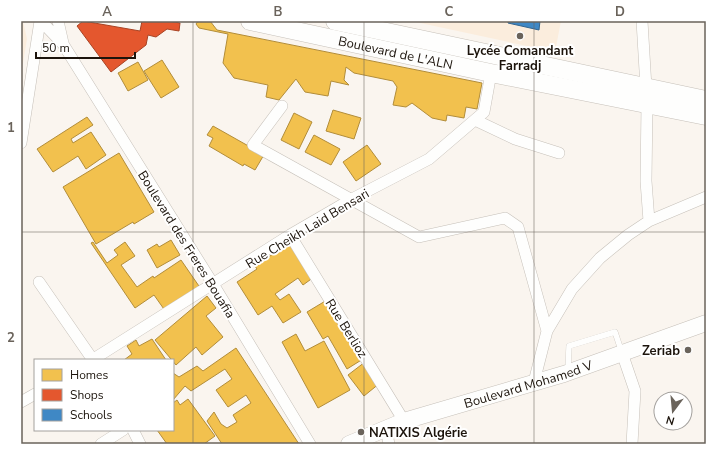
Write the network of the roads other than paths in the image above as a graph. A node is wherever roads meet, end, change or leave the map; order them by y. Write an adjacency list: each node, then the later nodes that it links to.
1 (40, 21): 6 (street); 13 (street)
2 (58, 21): 6 (street)
3 (250, 21): 7 (main road, Boulevard de L'ALN)
4 (335, 21): 8 (main road, Boulevard de L'ALN)
5 (642, 21): 8 (street)
6 (63, 44): 20 (street, Boulevard des Freres Bouafia)
7 (491, 73): 8 (main road, Boulevard de L'ALN); 12 (street, Rue Cheikh Laid Bensari)
8 (646, 96): 9 (main road, Boulevard de L'ALN); 11 (main road, Boulevard de L'ALN); 17 (street)
9 (706, 100)
10 (282, 106): 16 (street)
11 (706, 116)
12 (475, 120): 14 (street); 16 (street, Rue Cheikh Laid Bensari)
13 (21, 143)
14 (559, 153)
15 (706, 197): 17 (street)
16 (352, 199): 18 (street, Rue Cheikh Laid Bensari); 22 (street)
17 (649, 221): 22 (street)
18 (290, 235): 20 (street, Rue Cheikh Laid Bensari); 30 (street, Rue Berlioz)
19 (39, 282): 24 (street)
20 (213, 284): 25 (street, Rue Cheikh Laid Bensari); 36 (street, Boulevard des Freres Bouafia)
21 (706, 323): 23 (main road, Boulevard Mohamed V)
22 (547, 331): 27 (street)
23 (622, 353): 26 (main road, Boulevard Mohamed V); 26 (lane); 38 (street)
24 (91, 359)
25 (94, 359)
26 (568, 372): 27 (main road, Boulevard Mohamed V)
27 (534, 382): 30 (main road, Boulevard Mohamed V)
28 (34, 395): 29 (street)
29 (21, 402)
30 (404, 421): 33 (main road, Boulevard Mohamed V)
31 (121, 431): 34 (street)
32 (134, 431): 35 (street)
33 (387, 437): 37 (main road, Boulevard Mohamed V)
34 (101, 444)
35 (140, 444)
36 (310, 444)
37 (349, 444)
38 (632, 444)

